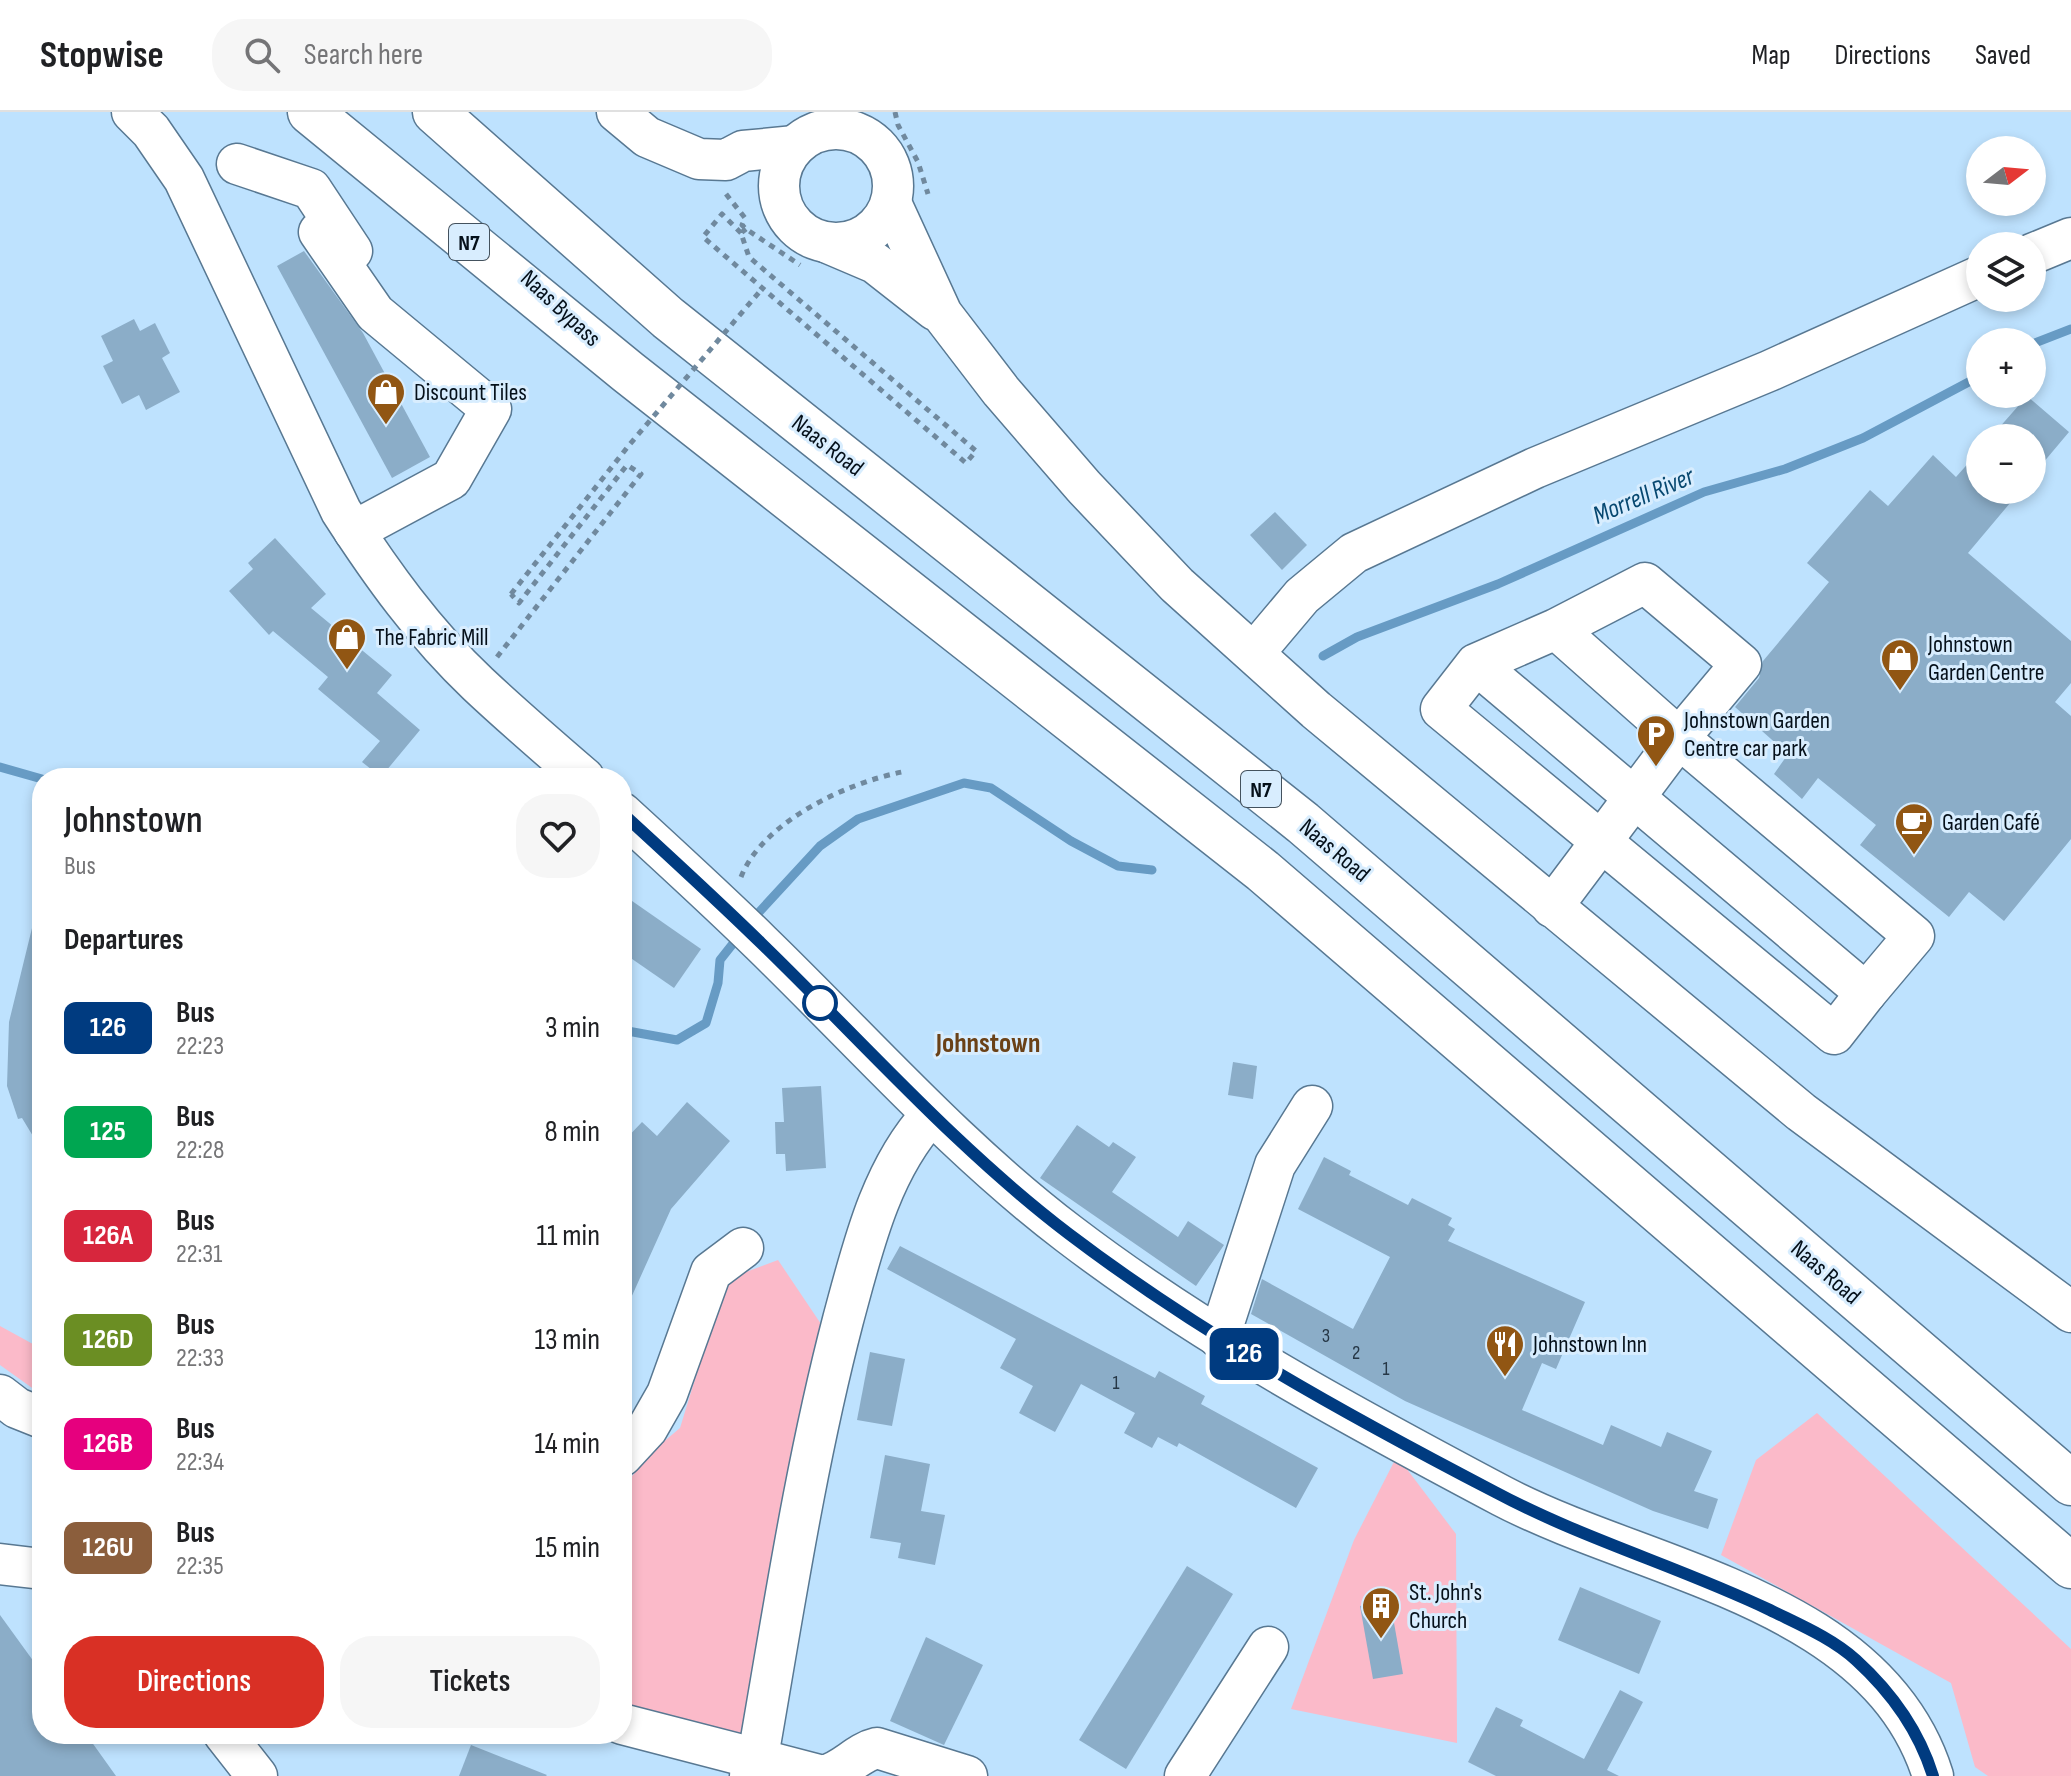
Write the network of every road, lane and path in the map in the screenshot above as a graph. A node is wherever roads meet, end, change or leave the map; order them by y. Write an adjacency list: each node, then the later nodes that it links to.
1 (132, 112): 22 (street)
2 (310, 112): 21 (highway, N7)
3 (354, 112): 21 (highway, Naas Bypass)
4 (435, 112): 44 (highway, Naas Road / N7)
5 (617, 112): 9 (street)
6 (873, 112): 8 (street)
7 (805, 132): 8 (street); 9 (street); 11 (street)
8 (884, 156): 12 (street)
9 (726, 160): 11 (street)
10 (237, 164): 19 (street)
11 (780, 201): 15 (street)
12 (891, 203): 15 (street); 20 (street)
13 (319, 232): 19 (street)
14 (2071, 238): 16 (street)
15 (828, 243): 20 (street)
16 (2046, 248)
17 (1966, 282): 24 (street)
18 (761, 290): 18 (path); 26 (path, bridge)
19 (368, 304): 22 (street)
20 (942, 314): 24 (street)
21 (628, 372): 46 (highway, N7)
22 (354, 531): 26 (street)
23 (1556, 629): 25 (street); 27 (street); 27 (street)
24 (1254, 653): 33 (street)
25 (1476, 664): 30 (street); 32 (street)
26 (476, 683): 28 (street)
27 (1679, 738): 30 (street); 35 (street)
28 (573, 768)
29 (902, 772): 34 (path)
30 (1635, 796): 32 (street); 35 (street)
31 (632, 822): 34 (street)
32 (1600, 844): 33 (street); 35 (street)
33 (1552, 907): 39 (street)
34 (728, 912): 37 (street)
35 (1866, 993)
36 (1312, 1106): 40 (street)
37 (931, 1115): 40 (street); 51 (street)
38 (743, 1248): 43 (street)
39 (2071, 1312)
40 (1219, 1338): 56 (street)
41 (0, 1395): 42 (street)
42 (32, 1414)
43 (632, 1445)
44 (2071, 1483)
45 (0, 1564): 47 (street)
46 (2071, 1566)
47 (32, 1568)
48 (1268, 1647): 55 (street)
49 (632, 1727): 51 (street)
50 (232, 1744): 53 (street)
51 (753, 1768): 52 (street)
52 (831, 1775): 54 (street)
53 (257, 1776)
54 (967, 1776)
55 (1185, 1776)
56 (1933, 1776)

